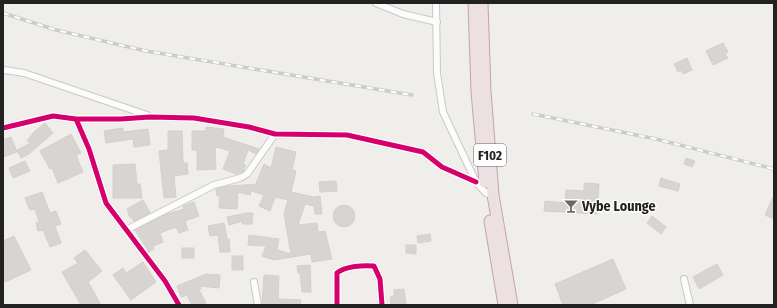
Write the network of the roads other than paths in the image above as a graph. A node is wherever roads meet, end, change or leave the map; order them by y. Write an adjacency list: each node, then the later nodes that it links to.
1 (376, 3): 5 (street)
2 (436, 3): 5 (street)
3 (474, 3): 12 (highway, F102)
4 (482, 3): 12 (highway, F102)
5 (437, 22): 11 (street)
6 (4, 70): 7 (street)
7 (150, 116): 8 (street); 10 (street)
8 (76, 119): 9 (street); 13 (street)
9 (3, 128)
10 (274, 134): 11 (street); 13 (street)
11 (476, 182): 12 (street)
12 (490, 194): 20 (highway, F102); 21 (highway, F102)
13 (126, 230): 16 (street)
14 (684, 279): 22 (street)
15 (254, 282): 17 (street)
16 (179, 305)
17 (258, 305)
18 (337, 305): 19 (street)
19 (382, 305)
20 (504, 305)
21 (512, 305)
22 (690, 305)

